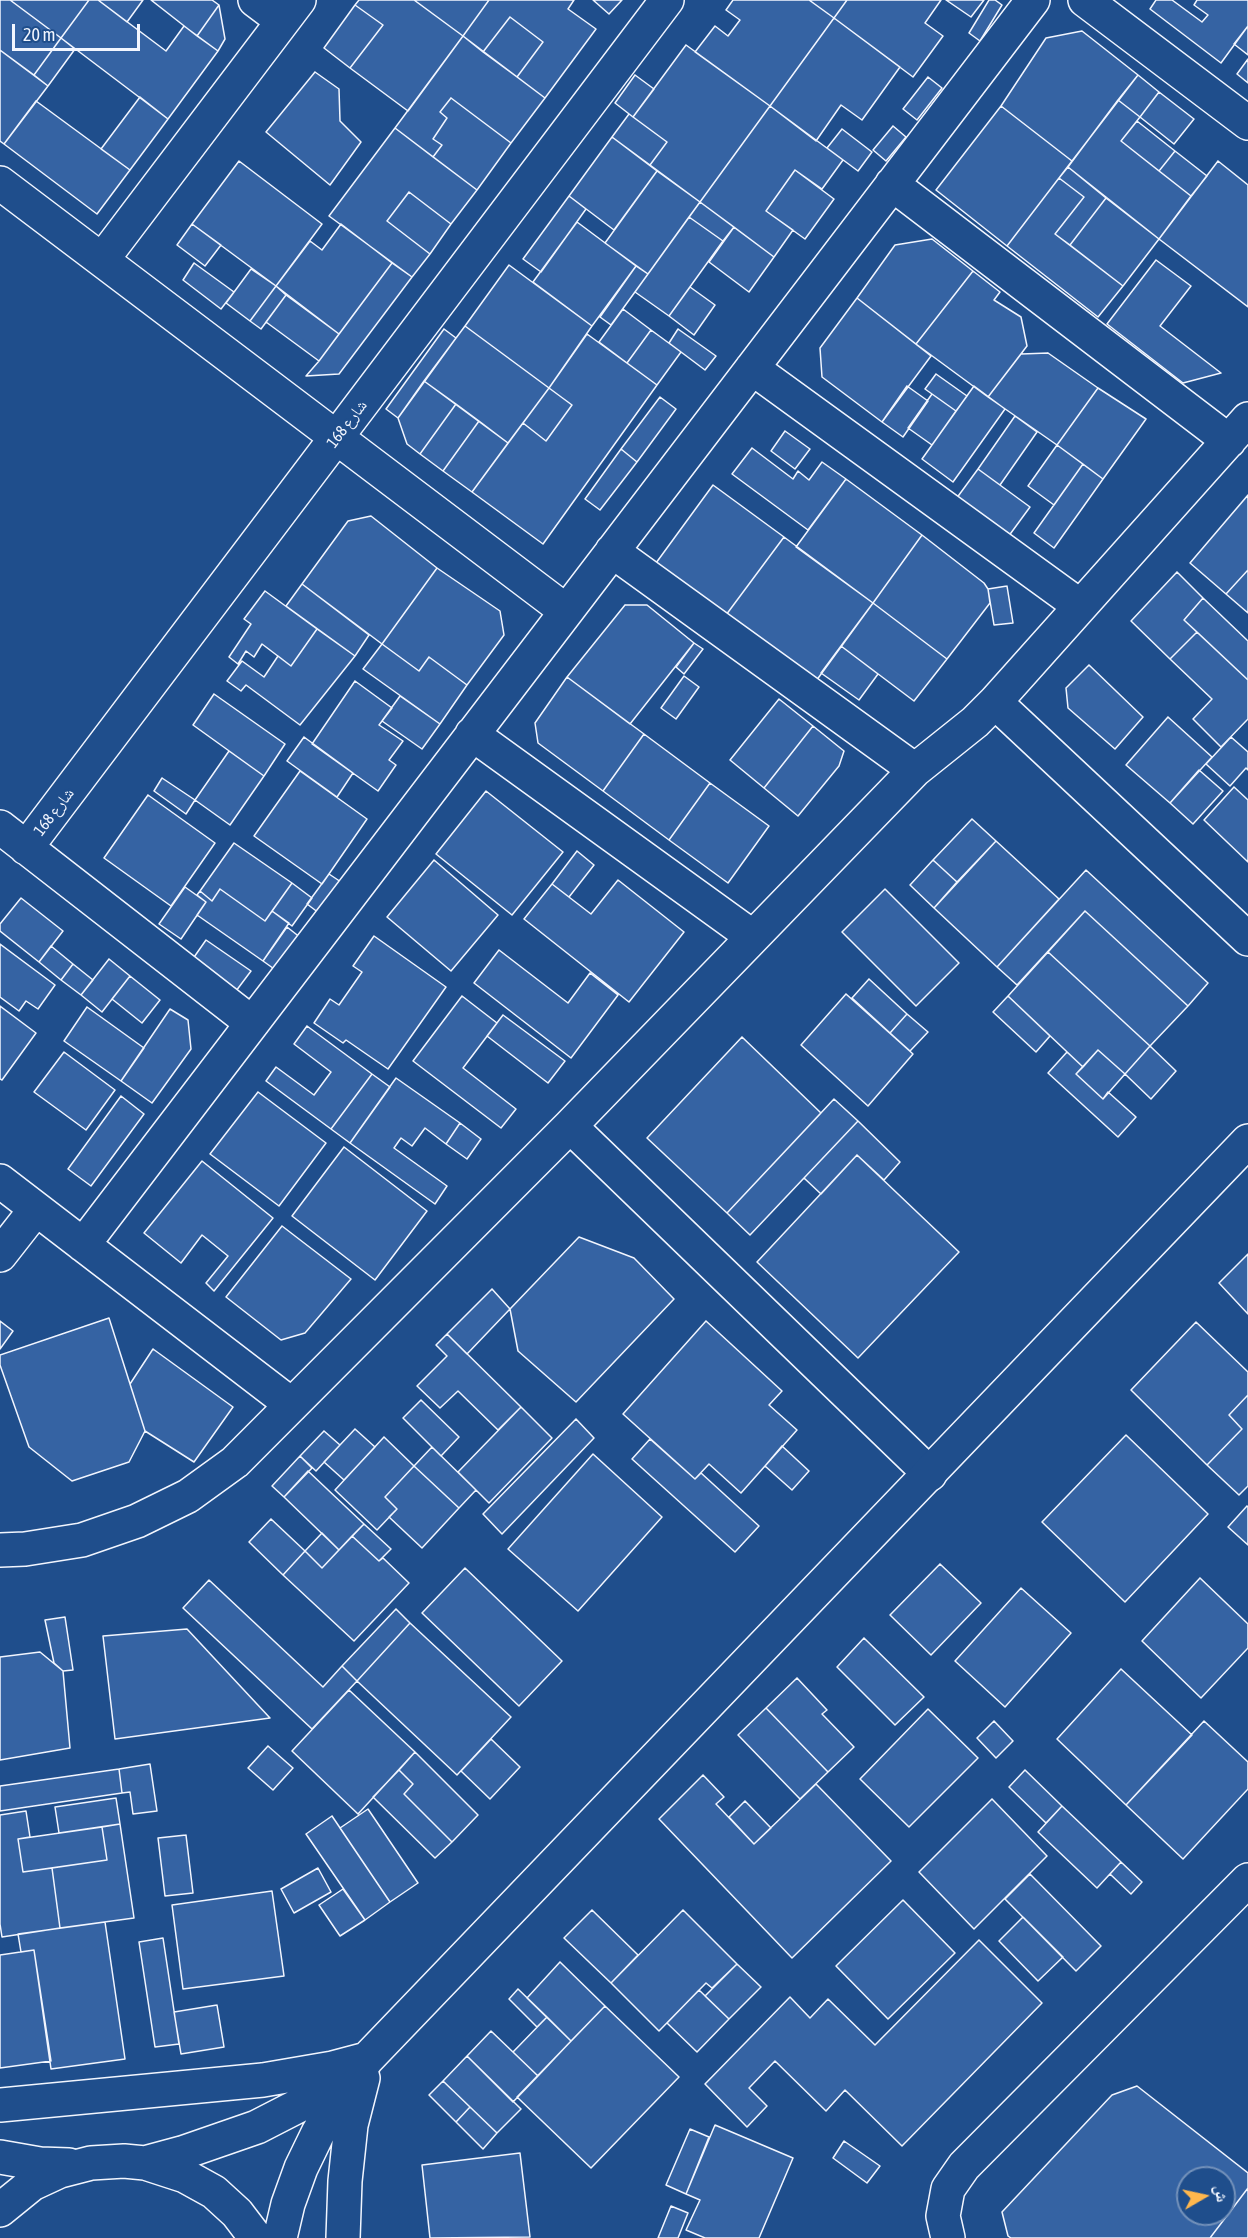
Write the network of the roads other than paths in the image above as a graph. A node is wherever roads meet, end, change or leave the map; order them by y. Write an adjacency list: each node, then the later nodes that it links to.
1 (255, 0): 5 (street)
2 (667, 0): 12 (street, شارع 168)
3 (1033, 0): 8 (street)
4 (1085, 0): 6 (street)
5 (291, 11): 9 (street)
6 (1248, 123)
7 (0, 183): 9 (street)
8 (892, 184): 10 (street); 11 (street)
9 (102, 260): 12 (street)
10 (752, 368): 13 (street); 14 (street)
11 (1238, 430): 14 (street)
12 (337, 437): 15 (street); 20 (street, شارع 168)
13 (612, 551): 15 (street); 18 (street)
14 (1080, 606): 16 (street)
15 (566, 611): 17 (street)
16 (995, 702): 18 (street); 22 (street)
17 (472, 734): 21 (street); 23 (street)
18 (915, 770): 21 (street)
19 (0, 827): 20 (street)
20 (26, 848): 23 (street)
21 (753, 937): 24 (street)
22 (1248, 939)
23 (252, 1023): 28 (street)
24 (570, 1126): 30 (street); 31 (street)
25 (1248, 1141): 31 (street)
26 (0, 1181): 27 (street)
27 (36, 1209): 28 (street); 29 (street)
28 (83, 1245): 30 (street)
29 (0, 1255)
30 (292, 1405): 32 (street)
31 (930, 1473): 34 (street)
32 (0, 1550)
33 (1248, 1880): 43 (street)
34 (367, 2059): 35 (street); 37 (street); 41 (street); 42 (street)
35 (0, 2105)
36 (0, 2157): 38 (street)
37 (145, 2163): 38 (street); 40 (street)
38 (80, 2166): 39 (street)
39 (0, 2210)
40 (256, 2238)
41 (280, 2238)
42 (343, 2238)
43 (948, 2238)

